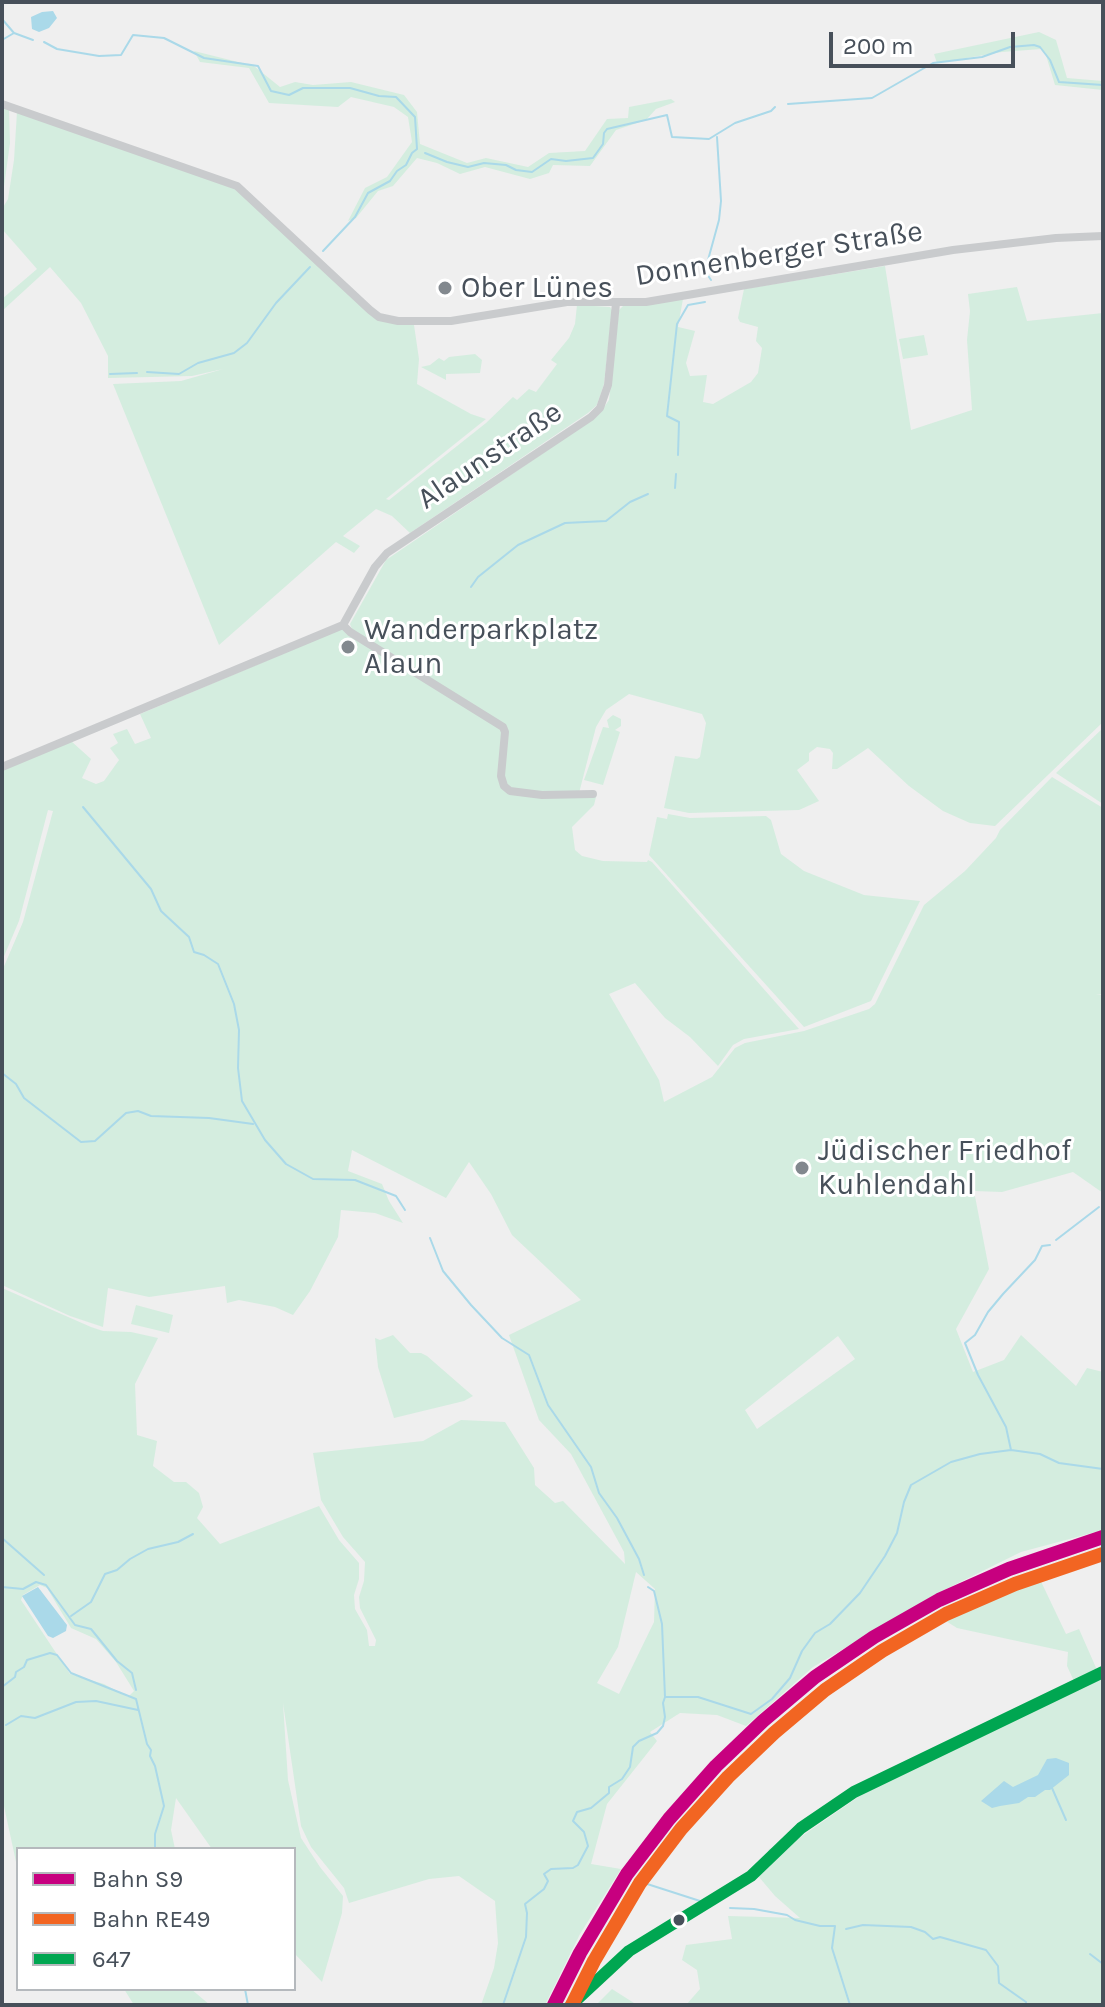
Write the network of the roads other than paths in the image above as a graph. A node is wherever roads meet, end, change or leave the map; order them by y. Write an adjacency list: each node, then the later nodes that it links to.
1 (2, 104): 3 (street, Donnenberger Straße)
2 (1103, 236): 3 (street, Donnenberger Straße)
3 (616, 303): 4 (street, Alaunstraße)
4 (343, 625): 5 (street); 6 (street)
5 (2, 767)
6 (593, 794)
7 (1103, 1672): 8 (main road)
8 (571, 2005)

